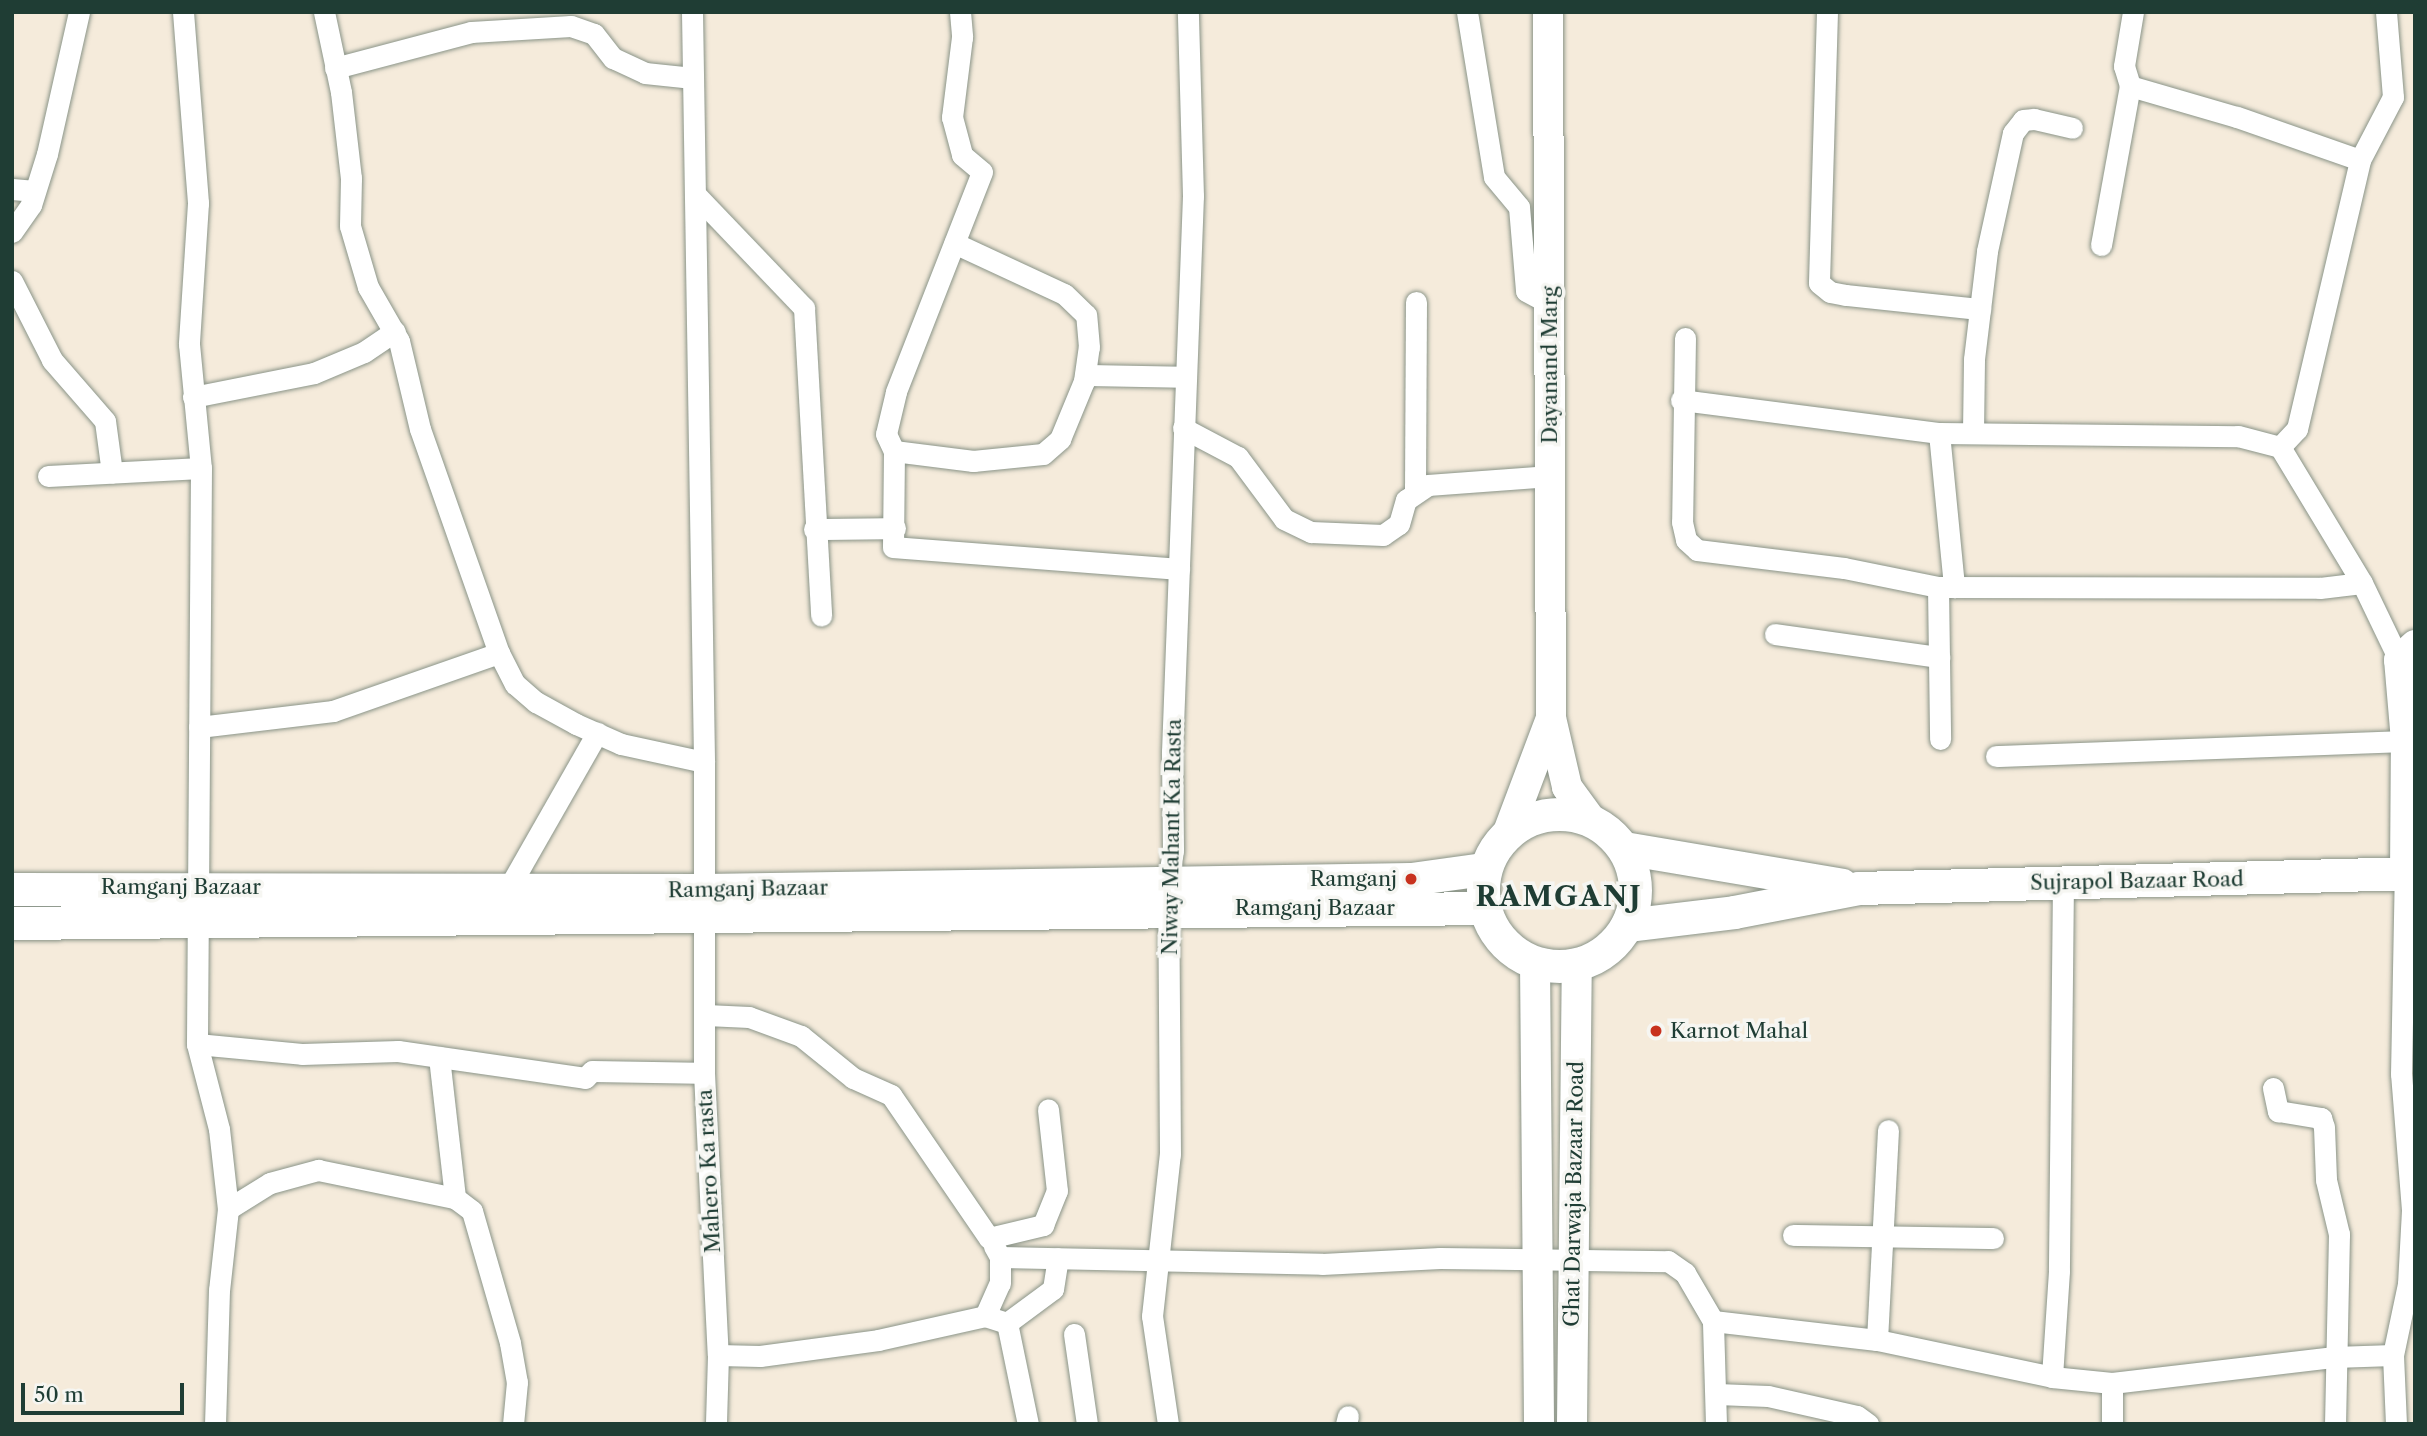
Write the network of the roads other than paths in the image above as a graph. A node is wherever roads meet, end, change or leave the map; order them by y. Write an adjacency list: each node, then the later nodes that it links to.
1 (79, 12): 18 (street)
2 (183, 12): 31 (street)
3 (324, 12): 12 (street)
4 (692, 12): 13 (street, Mahero Ka rasta)
5 (960, 12): 21 (street)
6 (1188, 12): 30 (street, Niway Mahant Ka Rasta)
7 (1467, 12): 25 (street)
8 (1548, 12): 25 (street, Dayanand Marg)
9 (1826, 12): 26 (street)
10 (2133, 12): 14 (street)
11 (2386, 12): 16 (street)
12 (334, 68): 13 (street); 27 (street)
13 (693, 78): 19 (street, Mahero Ka rasta)
14 (2130, 86): 16 (street); 22 (street)
15 (2072, 128): 26 (street)
16 (2360, 160): 36 (street)
17 (12, 189): 18 (street)
18 (35, 191): 20 (street)
19 (697, 196): 44 (street); 59 (street, Mahero Ka rasta)
20 (12, 232)
21 (954, 243): 29 (street); 37 (street)
22 (2101, 245)
23 (12, 281): 39 (street)
24 (1416, 302): 42 (street)
25 (1549, 303): 40 (street, Dayanand Marg)
26 (1980, 309): 34 (street)
27 (395, 331): 31 (street); 51 (street)
28 (1685, 338): 32 (street)
29 (1085, 375): 30 (street); 37 (street)
30 (1185, 377): 33 (street, Niway Mahant Ka Rasta)
31 (193, 397): 38 (street)
32 (1681, 400): 35 (street); 47 (street)
33 (1183, 428): 42 (street); 45 (street, Niway Mahant Ka Rasta)
34 (1973, 432): 35 (street); 36 (street)
35 (1939, 433): 47 (street)
36 (2280, 447): 46 (street)
37 (894, 451): 43 (street)
38 (201, 468): 39 (street); 54 (street)
39 (112, 473): 41 (street)
40 (1550, 475): 42 (street); 53 (street, Dayanand Marg)
41 (48, 476)
42 (1415, 491)
43 (895, 528): 44 (street); 45 (street)
44 (814, 529): 48 (street)
45 (1179, 569): 70 (street, Niway Mahant Ka Rasta)
46 (2362, 583): 47 (street); 50 (street)
47 (1946, 587): 52 (street)
48 (821, 616)
49 (1775, 634): 52 (street)
50 (2407, 652): 57 (street)
51 (499, 653): 54 (street); 55 (street)
52 (1939, 657): 56 (street)
53 (1551, 719): 60 (street); 61 (street)
54 (199, 727): 66 (street)
55 (597, 733): 59 (street); 69 (street)
56 (1940, 739)
57 (2410, 741): 58 (street); 65 (street)
58 (1996, 756)
59 (704, 762): 71 (street, Mahero Ka rasta)
60 (1591, 820): 61 (main road); 62 (main road)
61 (1508, 832): 63 (main road)
62 (1624, 848): 67 (main road, Sujrapol Bazaar Road); 75 (main road)
63 (1484, 869): 70 (main road, Ramganj Bazaar); 72 (main road)
64 (2063, 881): 65 (main road, Sujrapol Bazaar Road); 67 (main road, Sujrapol Bazaar Road); 105 (street)
65 (2410, 881): 96 (street)
66 (198, 886): 68 (main road, Ramganj Bazaar); 69 (main road, Ramganj Bazaar); 73 (street)
67 (1859, 888): 75 (main road, Sujrapol Bazaar Road)
68 (12, 889)
69 (508, 889): 71 (main road, Ramganj Bazaar)
70 (1169, 896): 71 (main road, Ramganj Bazaar); 72 (main road, Ramganj Bazaar); 95 (street, Niway Mahant Ka Rasta)
71 (705, 904): 73 (main road, Ramganj Bazaar); 78 (street, Mahero Ka rasta)
72 (1483, 908): 76 (main road)
73 (197, 921): 74 (main road, Ramganj Bazaar); 79 (street)
74 (12, 923)
75 (1627, 925): 77 (main road)
76 (1535, 963): 77 (main road); 92 (street)
77 (1577, 964): 94 (street, Ghat Darwaja Bazaar Road)
78 (706, 1015): 81 (street, Mahero Ka rasta); 89 (street)
79 (197, 1044): 80 (street); 86 (street)
80 (439, 1057): 81 (street); 85 (street)
81 (704, 1073): 102 (street, Mahero Ka rasta)
82 (2273, 1088): 104 (street)
83 (1048, 1109): 89 (street)
84 (1888, 1130): 88 (street)
85 (455, 1198): 86 (street); 109 (street)
86 (228, 1209): 108 (street)
87 (1793, 1235): 88 (street)
88 (1882, 1235): 90 (street); 101 (street)
89 (989, 1238): 91 (street)
90 (1993, 1238)
91 (1000, 1257): 93 (street); 97 (street)
92 (1539, 1257): 94 (street); 95 (street); 114 (street)
93 (1058, 1258): 95 (street); 99 (street)
94 (1572, 1258): 98 (street); 115 (street, Ghat Darwaja Bazaar Road)
95 (1161, 1261): 113 (street, Niway Mahant Ka Rasta)
96 (2412, 1284): 103 (street)
97 (985, 1316): 99 (street); 102 (street)
98 (1713, 1321): 101 (street); 107 (street)
99 (1007, 1323): 111 (street)
100 (1074, 1335): 112 (street)
101 (1877, 1340): 105 (street)
102 (718, 1355): 110 (street, Mahero Ka rasta)
103 (2393, 1355): 104 (street); 120 (street)
104 (2334, 1357): 106 (street); 119 (street)
105 (2052, 1377): 106 (street)
106 (2112, 1383): 118 (street)
107 (1717, 1394): 116 (street); 117 (street)
108 (215, 1424)
109 (513, 1424)
110 (716, 1424)
111 (1028, 1424)
112 (1087, 1424)
113 (1168, 1424)
114 (1539, 1424)
115 (1572, 1424)
116 (1716, 1424)
117 (1868, 1424)
118 (2112, 1424)
119 (2334, 1424)
120 (2396, 1424)

